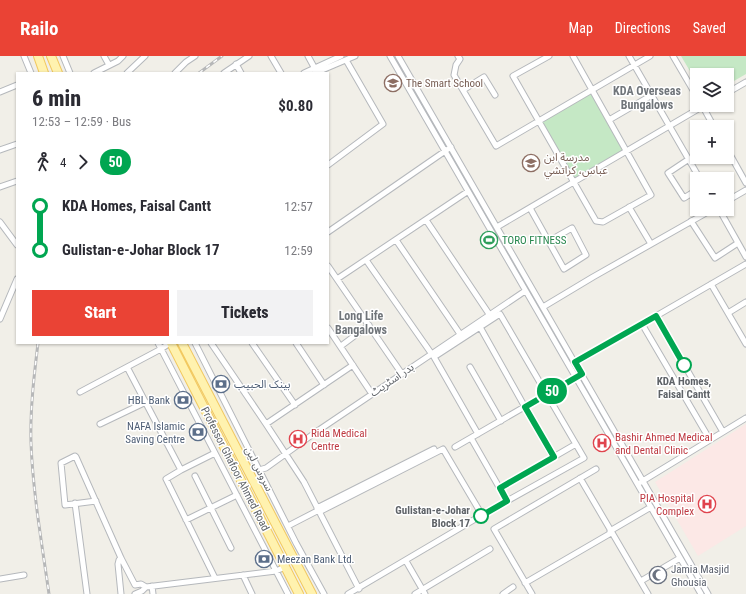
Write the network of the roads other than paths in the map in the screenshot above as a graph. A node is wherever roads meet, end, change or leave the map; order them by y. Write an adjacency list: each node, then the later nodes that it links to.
1 (24, 56): 27 (street)
2 (38, 56): 28 (main road)
3 (51, 56): 29 (main road)
4 (63, 56): 30 (street)
5 (104, 56): 24 (street)
6 (123, 56): 24 (street)
7 (145, 56): 32 (street)
8 (195, 56): 33 (street)
9 (249, 56): 23 (street)
10 (271, 56): 36 (street)
11 (308, 56): 26 (street)
12 (341, 56): 26 (street)
13 (355, 56): 22 (street)
14 (390, 56): 54 (street)
15 (398, 56): 51 (street)
16 (573, 56): 41 (street)
17 (629, 56): 25 (street)
18 (650, 56): 25 (street)
19 (673, 56): 38 (street)
20 (461, 57): 40 (street)
21 (545, 57): 48 (street)
22 (346, 60): 26 (street); 57 (street)
23 (236, 64): 34 (street); 35 (street)
24 (109, 65): 31 (street)
25 (634, 65): 41 (street); 44 (street)
26 (314, 70)
27 (31, 72)
28 (44, 72)
29 (58, 72)
30 (70, 72)
31 (96, 72)
32 (128, 72)
33 (176, 72)
34 (225, 72)
35 (240, 72)
36 (280, 72)
37 (745, 84): 42 (street)
38 (690, 85)
39 (16, 86): 43 (street)
40 (463, 90): 45 (street); 48 (street)
41 (592, 90): 47 (street); 48 (street)
42 (734, 90)
43 (0, 92)
44 (652, 95): 47 (street); 49 (street)
45 (495, 96)
46 (691, 112): 49 (street)
47 (609, 120): 53 (street)
48 (539, 121): 60 (street)
49 (670, 125): 53 (street); 55 (street)
50 (16, 144): 52 (street)
51 (451, 148): 54 (street); 74 (street)
52 (0, 150)
53 (626, 151): 60 (street); 67 (street)
54 (444, 152): 64 (street); 75 (street)
55 (689, 159): 58 (street); 65 (street)
56 (734, 162): 61 (street)
57 (329, 163)
58 (696, 172)
59 (16, 181): 62 (street)
60 (574, 183): 67 (street); 68 (street)
61 (746, 183)
62 (0, 187)
63 (746, 190): 66 (street)
64 (467, 192): 71 (street); 88 (street)
65 (690, 194)
66 (734, 197)
67 (629, 207): 79 (street)
68 (530, 208): 74 (street); 77 (street)
69 (701, 216): 73 (street)
70 (723, 216): 80 (street)
71 (426, 220): 76 (street); 92 (street)
72 (0, 222): 78 (street)
73 (691, 222): 79 (street); 80 (street)
74 (497, 227): 90 (street)
75 (329, 231)
76 (396, 240): 82 (street); 99 (street)
77 (549, 241): 77 (street)
78 (16, 244)
79 (651, 244): 90 (street)
80 (738, 244): 81 (street)
81 (746, 257)
82 (366, 260): 85 (street); 111 (street)
83 (746, 264): 87 (street)
84 (329, 267): 85 (street)
85 (337, 279): 96 (street)
86 (16, 281): 94 (street)
87 (711, 284): 91 (street); 93 (street)
88 (525, 291): 92 (street, بدر اسٹریٹ); 118 (street)
89 (746, 302): 91 (street)
90 (543, 307): 112 (street)
91 (728, 313): 108 (street)
92 (489, 314): 99 (street, بدر اسٹریٹ)
93 (656, 316): 95 (street); 130 (street)
94 (0, 319)
95 (642, 324): 112 (street); 133 (street)
96 (369, 325): 109 (street); 116 (street)
97 (480, 327): 122 (street); 125 (street); 131 (street)
98 (329, 329): 109 (street)
99 (460, 334): 111 (street, بدر اسٹریٹ)
100 (158, 344): 110 (street)
101 (168, 344): 110 (street)
102 (171, 344): 145 (main road, Professor Ghafoor Ahmed Road)
103 (183, 344): 143 (main road)
104 (196, 344): 142 (street, سروس لین)
105 (211, 344): 129 (street)
106 (253, 344): 124 (street)
107 (297, 344): 119 (street)
108 (746, 344)
109 (341, 346): 113 (street)
110 (161, 349): 115 (street); 137 (street)
111 (432, 353): 116 (street, بدر اسٹریٹ)
112 (575, 362): 117 (street)
113 (353, 365): 119 (street); 121 (street)
114 (470, 366): 127 (street)
115 (127, 367): 120 (street); 123 (street)
116 (402, 374): 121 (street, بدر اسٹریٹ)
117 (582, 374): 118 (street); 147 (street)
118 (576, 377): 122 (street); 147 (street)
119 (324, 385): 124 (street)
120 (80, 392)
121 (372, 394): 138 (street, بدر اسٹریٹ)
122 (547, 394): 125 (street); 134 (street)
123 (146, 402): 128 (street); 141 (street)
124 (295, 405): 129 (street)
125 (525, 407): 127 (street); 139 (street)
126 (746, 418): 130 (street)
127 (501, 421): 131 (street)
128 (100, 424)
129 (266, 424): 138 (street)
130 (723, 432): 133 (street)
131 (478, 434): 132 (street)
132 (471, 438): 135 (street); 148 (street)
133 (710, 440): 147 (street)
134 (576, 444): 139 (street); 151 (street)
135 (455, 447)
136 (434, 449): 155 (street)
137 (216, 453): 141 (street); 149 (street)
138 (286, 453): 142 (street, بدر اسٹریٹ); 155 (street)
139 (554, 457): 148 (street)
140 (596, 468): 146 (street)
141 (181, 470): 157 (street)
142 (259, 470): 158 (street, سروس لین)
143 (249, 472): 145 (main road); 185 (main road)
144 (195, 476): 154 (street)
145 (239, 476): 165 (main road, Professor Ghafoor Ahmed Road)
146 (580, 478): 159 (street); 172 (street)
147 (640, 483): 153 (street); 193 (street)
148 (500, 488): 151 (street)
149 (237, 495): 154 (street); 166 (street)
150 (96, 501): 152 (street); 152 (street); 162 (street)
151 (507, 501): 156 (street)
152 (75, 504): 178 (street)
153 (651, 507): 159 (street); 163 (street)
154 (211, 508): 157 (street); 160 (street)
155 (318, 510): 156 (street); 158 (street); 176 (street)
156 (482, 515): 164 (street)
157 (186, 520): 169 (street)
158 (288, 526): 186 (street, سروس لین)
159 (611, 532): 171 (street); 172 (street)
160 (231, 548)
161 (490, 548): 177 (street)
162 (121, 558): 174 (street); 179 (street)
163 (680, 558): 171 (street); 192 (street)
164 (406, 561): 176 (street); 177 (street)
165 (285, 567): 166 (street); 184 (main road, Professor Ghafoor Ahmed Road)
166 (276, 570): 168 (street); 183 (street)
167 (24, 575): 170 (street)
168 (243, 575): 169 (street); 182 (street)
169 (215, 578): 173 (street)
170 (0, 579)
171 (641, 581): 191 (street)
172 (525, 583): 190 (street)
173 (152, 586): 174 (street); 181 (street)
174 (146, 587): 180 (street)
175 (513, 587): 189 (street)
176 (359, 589): 187 (street)
177 (424, 592): 188 (street)
178 (87, 594)
179 (121, 594)
180 (135, 594)
181 (153, 594)
182 (252, 594)
183 (288, 594)
184 (299, 594)
185 (312, 594)
186 (324, 594)
187 (348, 594)
188 (415, 594)
189 (503, 594)
190 (532, 594)
191 (648, 594)
192 (701, 594)
193 (708, 594)

